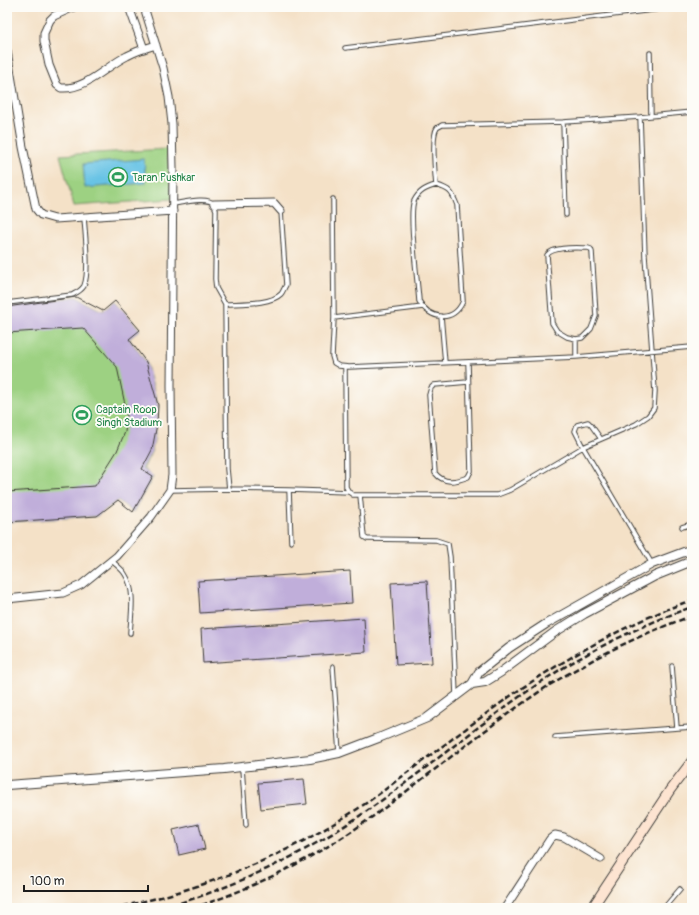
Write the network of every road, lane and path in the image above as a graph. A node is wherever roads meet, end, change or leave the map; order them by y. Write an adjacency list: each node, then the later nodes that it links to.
1 (74, 7): 7 (street)
2 (129, 7): 7 (street)
3 (144, 7): 5 (street)
4 (677, 7): 6 (lane)
5 (156, 45): 7 (street); 18 (street)
6 (345, 48)
7 (144, 49)
8 (7, 51): 10 (street)
9 (650, 53): 12 (lane)
10 (8, 58): 21 (street)
11 (692, 112): 12 (lane)
12 (651, 116): 13 (lane)
13 (640, 118): 14 (lane); 29 (lane)
14 (563, 122): 15 (lane); 20 (lane)
15 (436, 186): 24 (lane); 25 (lane)
16 (333, 199): 26 (lane)
17 (214, 204): 18 (lane); 19 (street); 23 (lane)
18 (173, 208): 21 (street); 38 (street)
19 (281, 211): 23 (lane)
20 (566, 215)
21 (84, 217): 22 (lane)
22 (7, 303)
23 (224, 304): 37 (lane)
24 (423, 307): 25 (lane); 26 (lane)
25 (441, 316): 32 (lane)
26 (334, 318): 33 (lane)
27 (576, 339): 27 (lane); 30 (lane)
28 (692, 347): 29 (lane)
29 (652, 350): 30 (lane); 35 (lane)
30 (576, 357): 31 (lane)
31 (468, 362): 32 (lane); 34 (lane)
32 (445, 363): 33 (lane)
33 (345, 367): 40 (lane)
34 (468, 382): 34 (lane)
35 (601, 439): 36 (lane); 36 (lane)
36 (583, 447): 41 (lane); 48 (lane)
37 (229, 489): 38 (lane); 39 (lane)
38 (170, 490): 46 (street)
39 (289, 490): 40 (lane); 44 (lane)
40 (349, 492): 41 (lane)
41 (360, 495): 54 (lane)
42 (692, 524): 43 (lane)
43 (682, 527)
44 (291, 542)
45 (692, 549): 48 (street)
46 (112, 560): 49 (street); 50 (lane)
47 (692, 561): 53 (street)
48 (652, 564): 53 (street)
49 (7, 599)
50 (130, 633)
51 (333, 666): 58 (lane)
52 (672, 666): 56 (lane)
53 (472, 684): 54 (street)
54 (456, 696): 58 (street)
55 (692, 727): 56 (lane)
56 (677, 728): 57 (lane)
57 (556, 737)
58 (339, 753): 60 (street)
59 (692, 761): 66 (main road)
60 (242, 767): 61 (street); 62 (lane)
61 (7, 785)
62 (246, 825)
63 (601, 859): 65 (street)
64 (680, 889): 67 (lane)
65 (506, 908)
66 (592, 908)
67 (664, 908)

